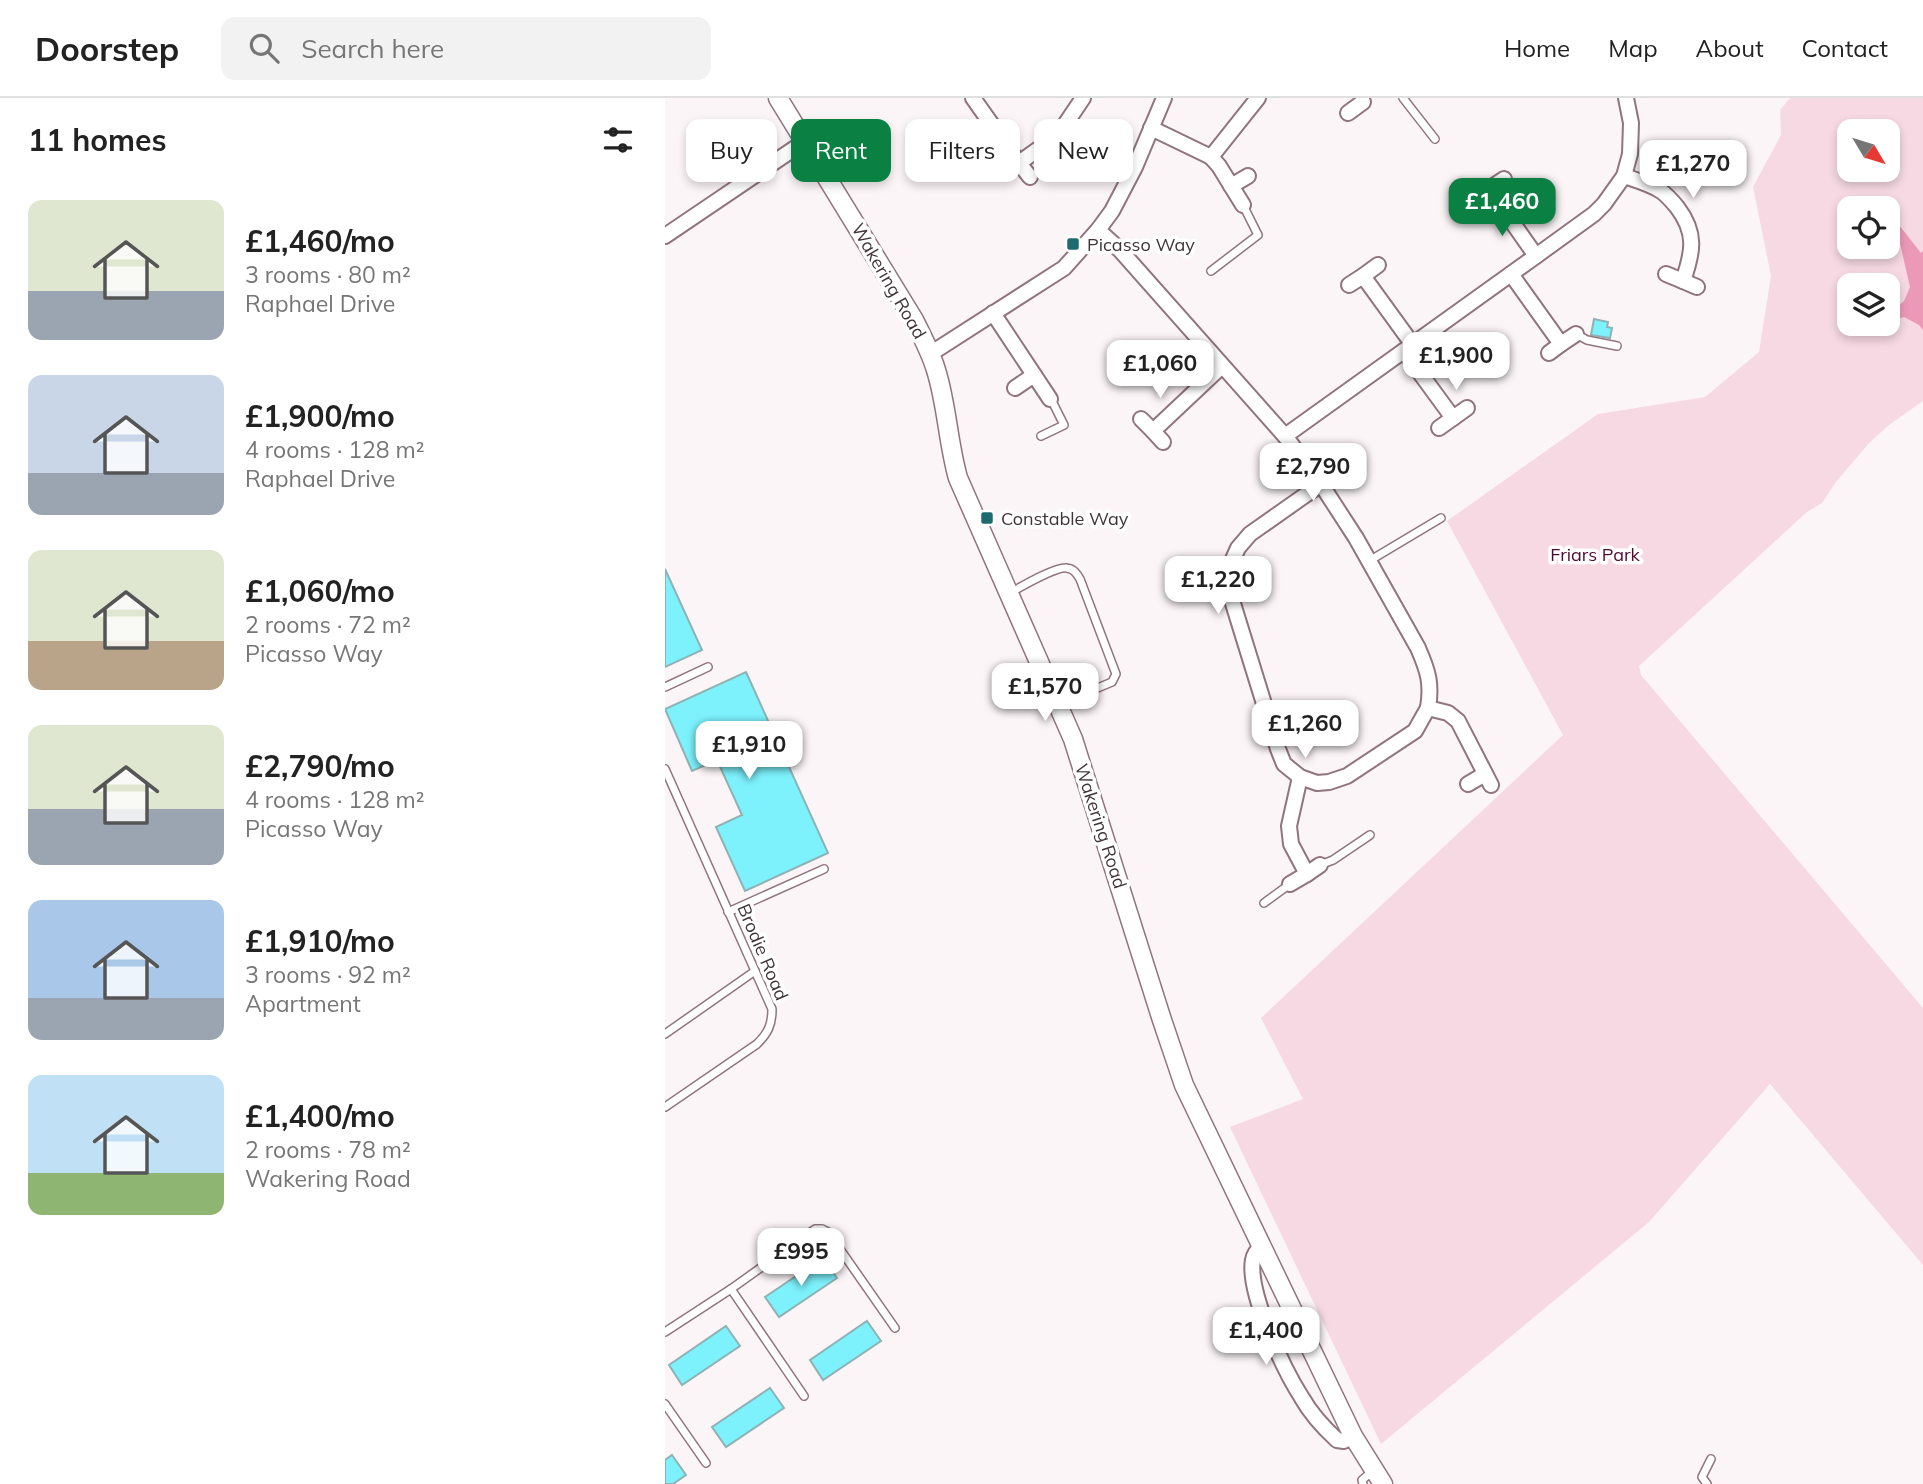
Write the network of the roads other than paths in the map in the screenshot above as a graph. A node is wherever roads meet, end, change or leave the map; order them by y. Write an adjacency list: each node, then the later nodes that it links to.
1 (778, 98): 11 (street, Wakering Road)
2 (974, 98): 10 (street)
3 (1083, 98): 16 (street)
4 (1164, 98): 12 (street)
5 (1258, 98): 15 (street)
6 (1403, 98): 13 (lane)
7 (1626, 98): 19 (street)
8 (1365, 99): 9 (street)
9 (1348, 113)
10 (989, 119)
11 (791, 120)
12 (1151, 128): 15 (street); 27 (street)
13 (1435, 139)
14 (791, 151): 28 (street)
15 (1211, 157): 23 (street)
16 (1020, 162)
17 (1020, 164): 20 (street)
18 (1248, 176): 23 (street)
19 (1624, 176): 29 (street); 35 (street)
20 (1030, 177)
21 (1504, 179): 24 (street)
22 (829, 182): 44 (street, Wakering Road)
23 (1231, 186): 26 (street)
24 (1489, 188): 25 (street); 29 (street)
25 (1474, 197)
26 (1243, 205): 31 (lane)
27 (1097, 230): 38 (street); 45 (street)
28 (665, 236)
29 (1536, 256): 32 (street)
30 (1378, 265): 34 (street)
31 (1210, 271)
32 (1511, 274): 40 (street); 42 (street)
33 (1667, 274): 35 (street)
34 (1363, 276): 36 (street); 42 (street)
35 (1683, 281): 37 (street)
36 (1349, 285)
37 (1697, 287)
38 (993, 313): 44 (street); 46 (street)
39 (1576, 334): 40 (street); 41 (lane)
40 (1562, 344): 43 (street)
41 (1617, 346)
42 (1408, 348): 50 (street); 54 (street)
43 (1549, 353)
44 (930, 354): 58 (street, Wakering Road)
45 (1222, 366): 51 (street); 54 (street)
46 (1034, 374): 47 (street); 48 (street)
47 (1015, 388)
48 (1050, 399): 53 (lane)
49 (1467, 408): 50 (street)
50 (1453, 418): 52 (street)
51 (1142, 419)
52 (1439, 428)
53 (1041, 436)
54 (1285, 436): 55 (street)
55 (1321, 484): 57 (street); 64 (street)
56 (1441, 518): 57 (lane)
57 (1369, 561): 62 (street)
58 (1008, 594): 61 (street, Wakering Road); 61 (lane)
59 (708, 667): 60 (lane)
60 (665, 687)
61 (1059, 705): 76 (street, Wakering Road)
62 (1428, 708): 64 (street); 65 (street)
63 (665, 769): 72 (lane, Brodie Road)
64 (1300, 777): 69 (street)
65 (1468, 784)
66 (1370, 835): 67 (lane)
67 (1320, 865): 69 (street)
68 (824, 869): 72 (lane)
69 (1307, 874): 70 (street)
70 (1290, 884): 71 (lane)
71 (1264, 903)
72 (729, 912): 73 (lane, Brodie Road)
73 (755, 971): 74 (lane); 75 (lane, Brodie Road)
74 (665, 1034)
75 (665, 1107)
76 (1262, 1246): 82 (street, Wakering Road); 82 (street)
77 (731, 1289): 78 (lane); 79 (lane); 80 (lane)
78 (895, 1328)
79 (665, 1332)
80 (804, 1396)
81 (665, 1404): 84 (lane)
82 (1353, 1436): 85 (street, Wakering Road)
83 (1711, 1459): 87 (lane)
84 (706, 1463)
85 (1379, 1477): 86 (lane)
86 (1363, 1484)
87 (1707, 1484)

